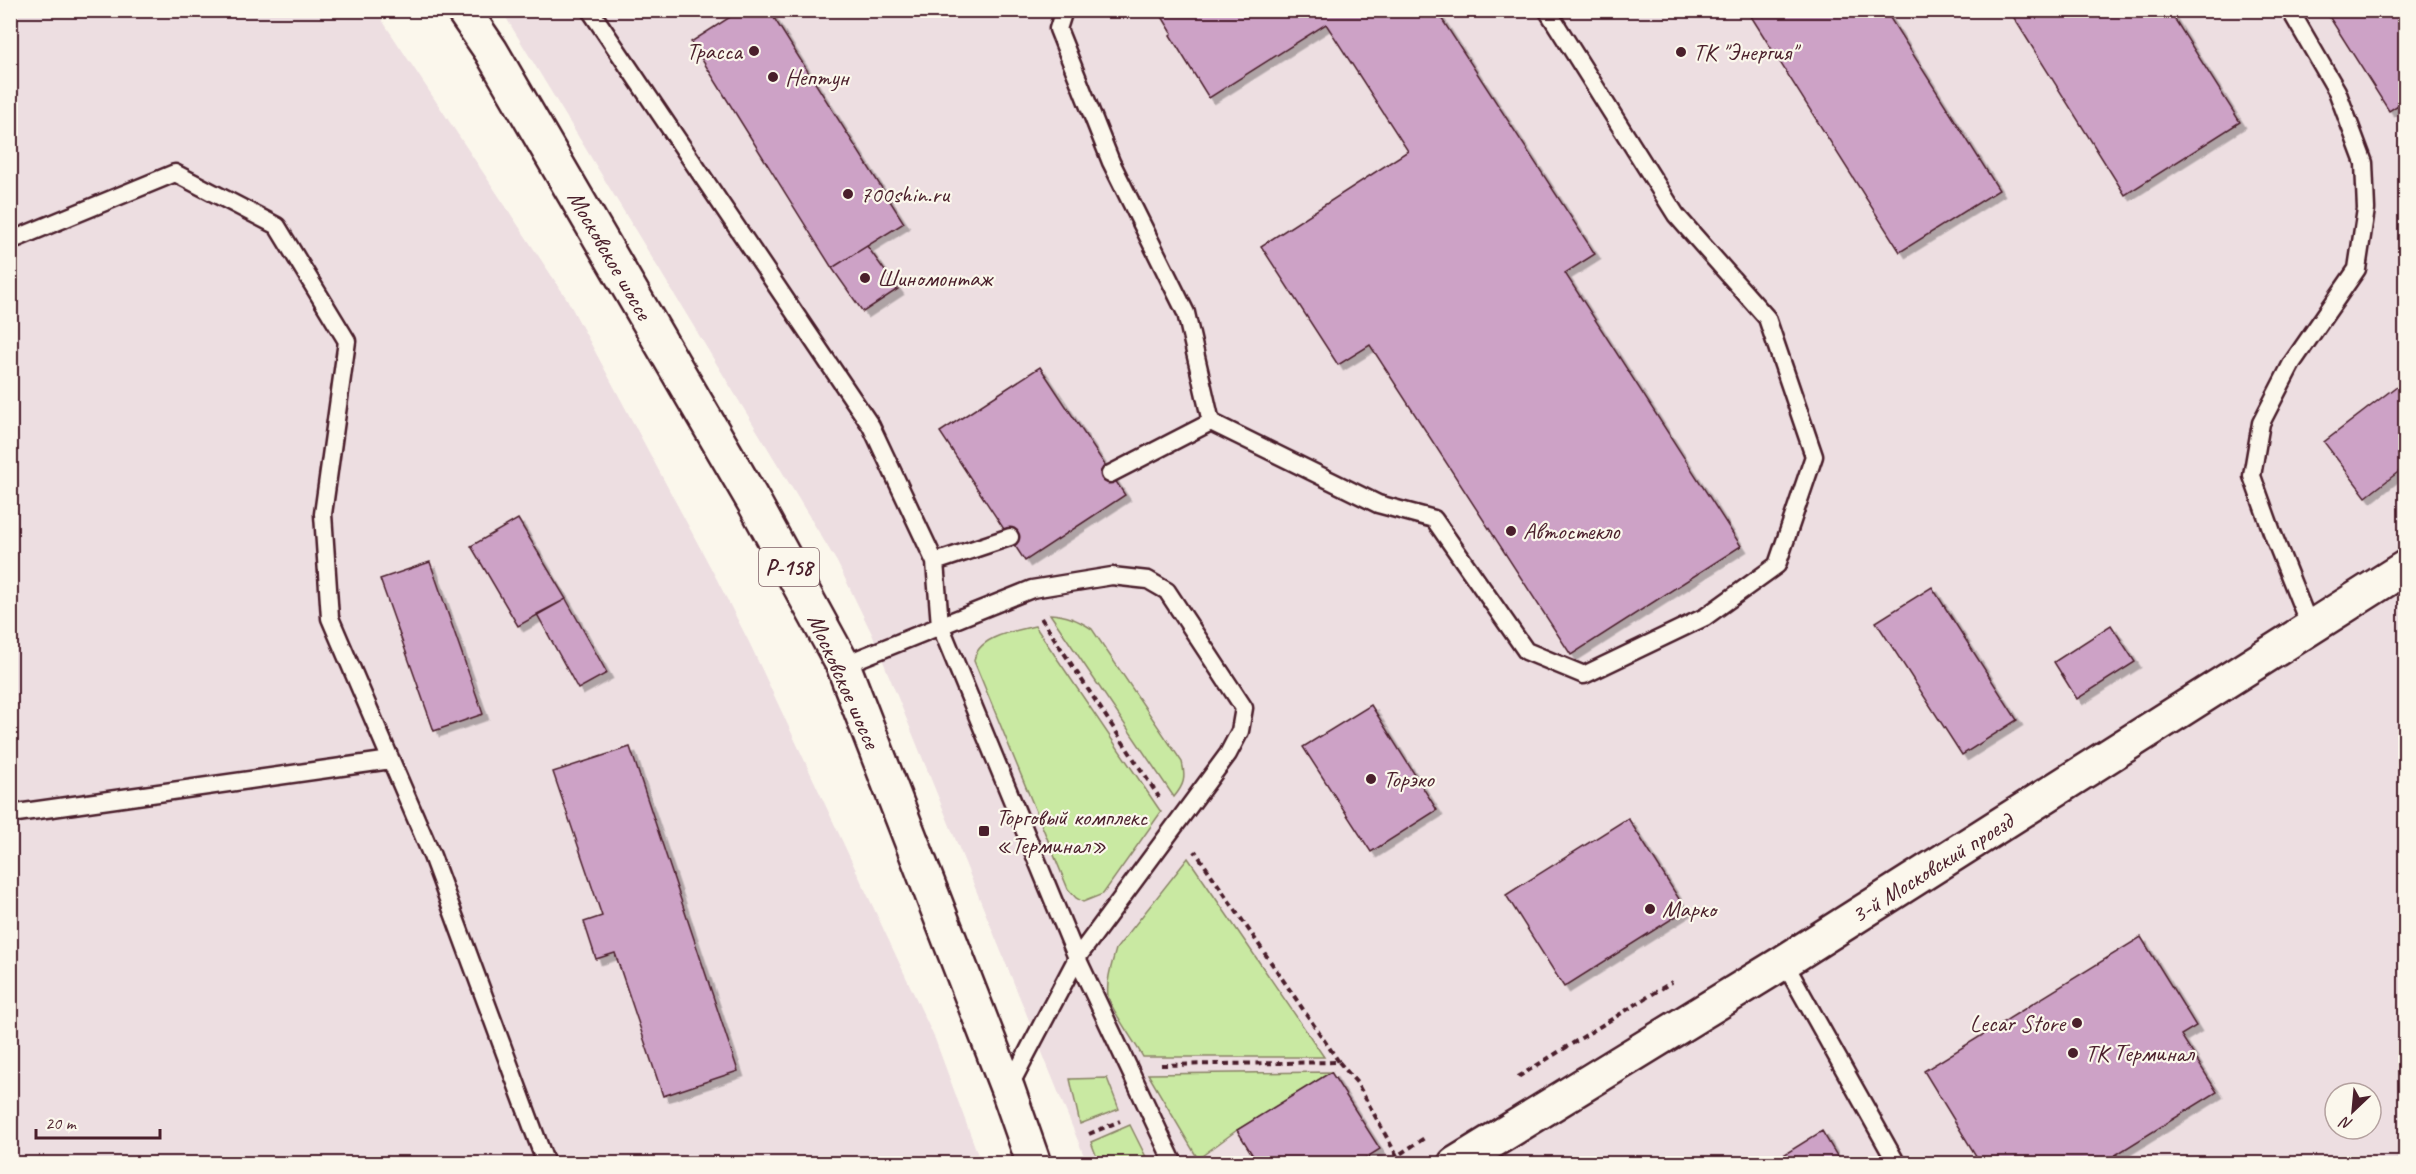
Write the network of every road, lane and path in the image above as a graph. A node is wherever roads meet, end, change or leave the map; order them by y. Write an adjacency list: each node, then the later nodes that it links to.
1 (463, 10): 15 (main road, Московское шоссе / Р-158)
2 (590, 10): 10 (lane)
3 (1064, 10): 7 (lane)
4 (1546, 10): 7 (lane)
5 (2290, 10): 14 (lane)
6 (10, 240): 16 (lane)
7 (1211, 422): 8 (lane)
8 (1110, 474)
9 (1010, 537): 10 (lane)
10 (935, 562): 13 (lane)
11 (2406, 567): 14 (main road, 3-й Московский проезд)
12 (1024, 592): 13 (lane); 18 (path); 18 (lane)
13 (940, 625): 15 (lane); 19 (lane)
14 (2310, 627): 20 (main road, 3-й Московский проезд)
15 (843, 665): 25 (main road, Московское шоссе / Р-158)
16 (391, 760): 17 (lane); 27 (lane)
17 (10, 814)
18 (1176, 824): 19 (lane); 22 (path)
19 (1077, 958): 23 (lane); 25 (lane)
20 (1784, 962): 30 (main road, 3-й Московский проезд); 31 (lane)
21 (1680, 977): 24 (path)
22 (1339, 1062): 23 (path); 26 (path)
23 (1128, 1066): 29 (lane)
24 (1515, 1079)
25 (1008, 1090): 28 (main road, Московское шоссе / Р-158)
26 (1426, 1137)
27 (546, 1164)
28 (1034, 1164)
29 (1174, 1164)
30 (1455, 1164)
31 (1897, 1164)

